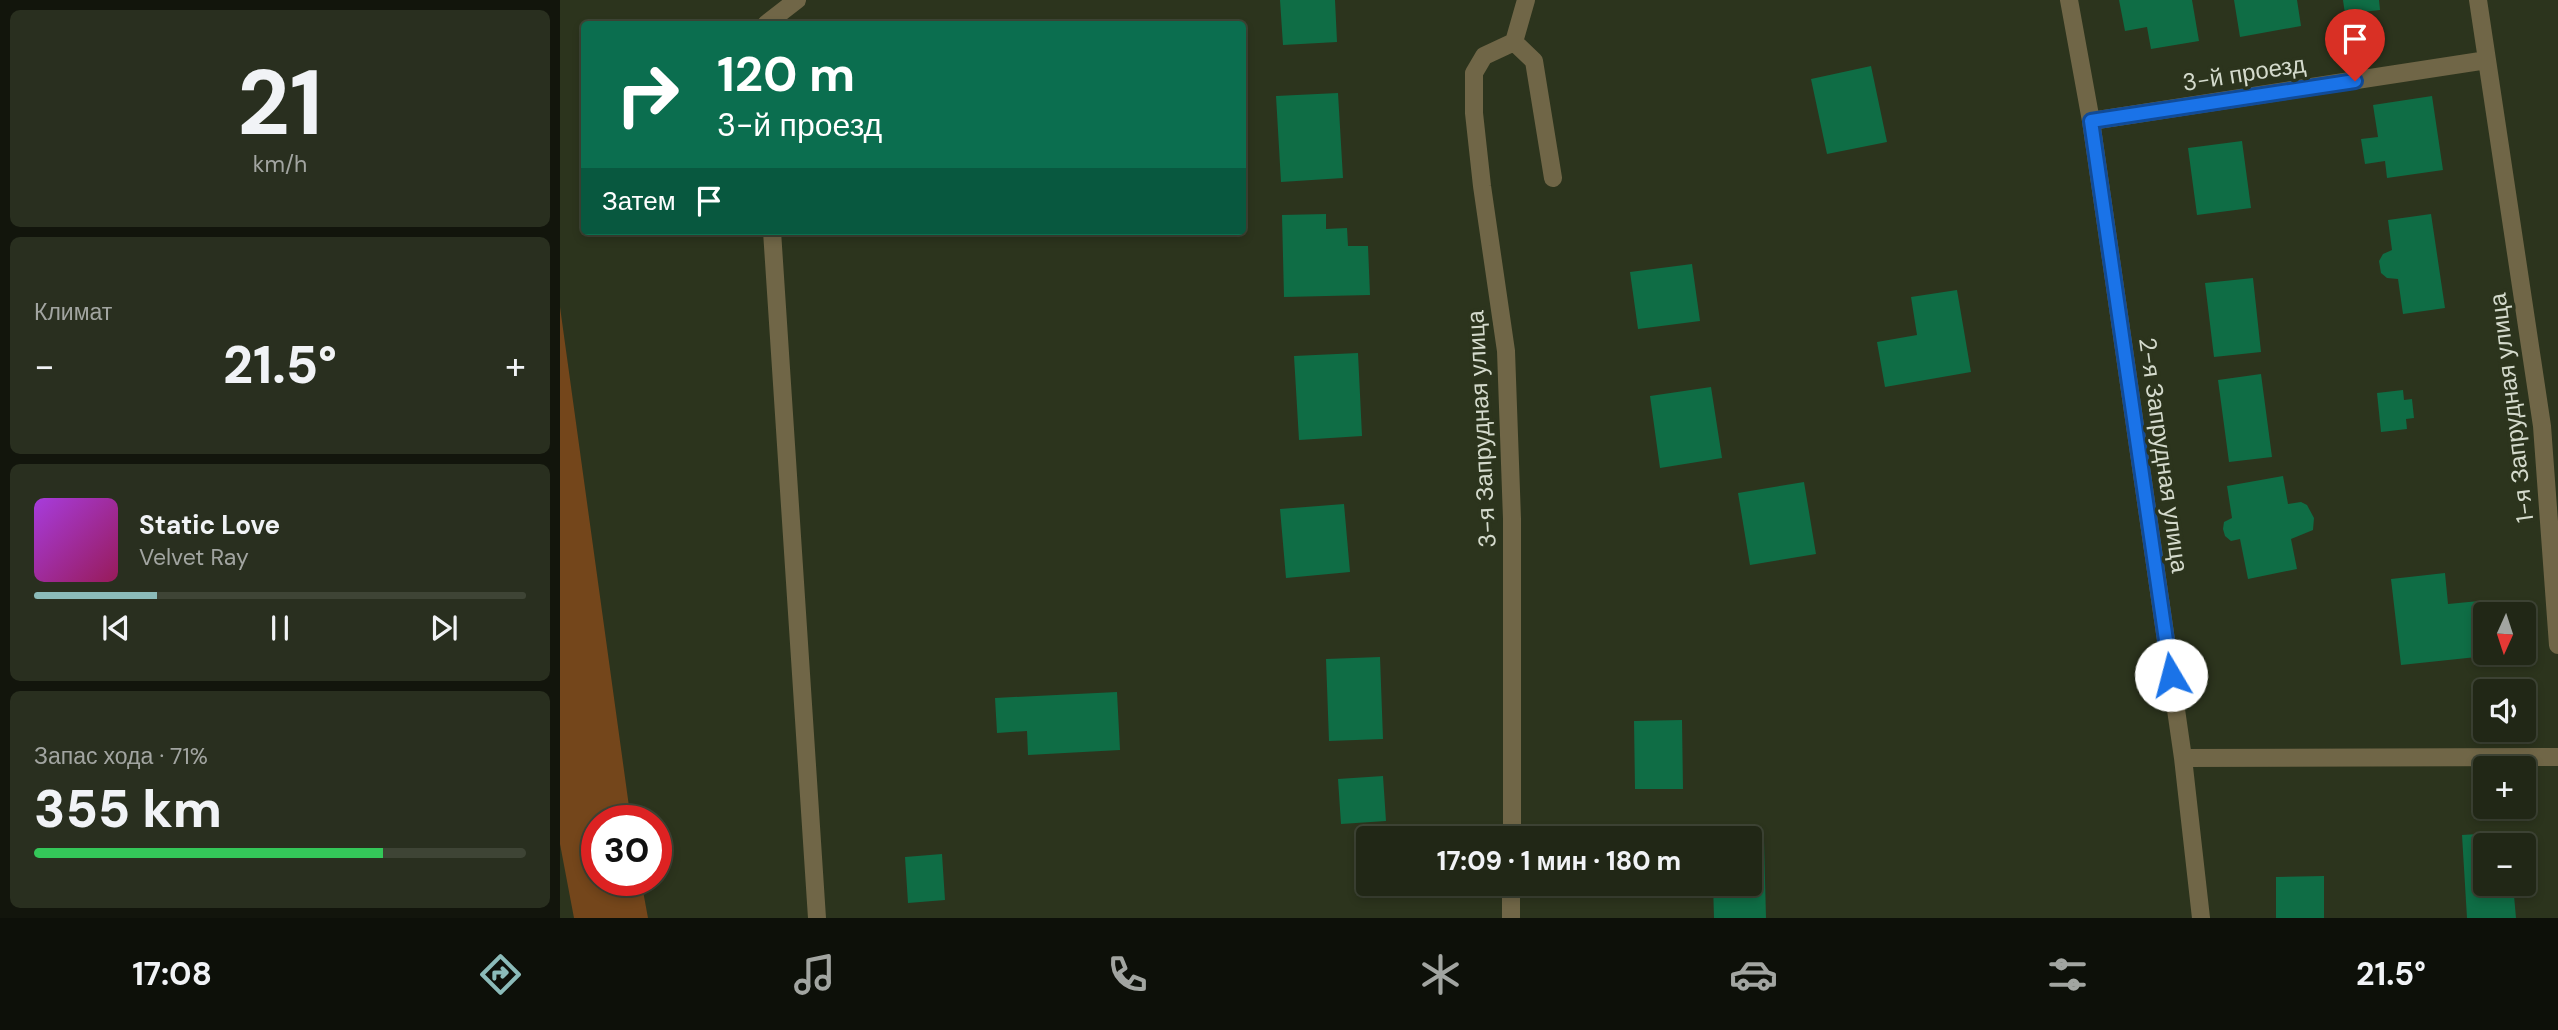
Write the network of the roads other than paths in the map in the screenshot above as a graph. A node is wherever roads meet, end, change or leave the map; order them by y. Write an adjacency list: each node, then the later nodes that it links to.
1 (797, 0): 5 (street)
2 (1526, 0): 6 (street)
3 (2069, 0): 8 (street, 2-я Запрудная улица)
4 (2477, 0): 7 (street, 1-я Запрудная улица)
5 (770, 21)
6 (1514, 42): 9 (street); 14 (street, 3-я Запрудная улица)
7 (2487, 60): 8 (street, 3-й проезд); 11 (street, 1-я Запрудная улица)
8 (2091, 121): 13 (street, 2-я Запрудная улица)
9 (1553, 178)
10 (772, 235): 16 (street)
11 (2558, 645)
12 (2558, 757): 13 (street)
13 (2183, 758): 18 (street, 2-я Запрудная улица)
14 (1511, 826)
15 (1511, 896): 17 (street)
16 (817, 918)
17 (1511, 918)
18 (2201, 918)

